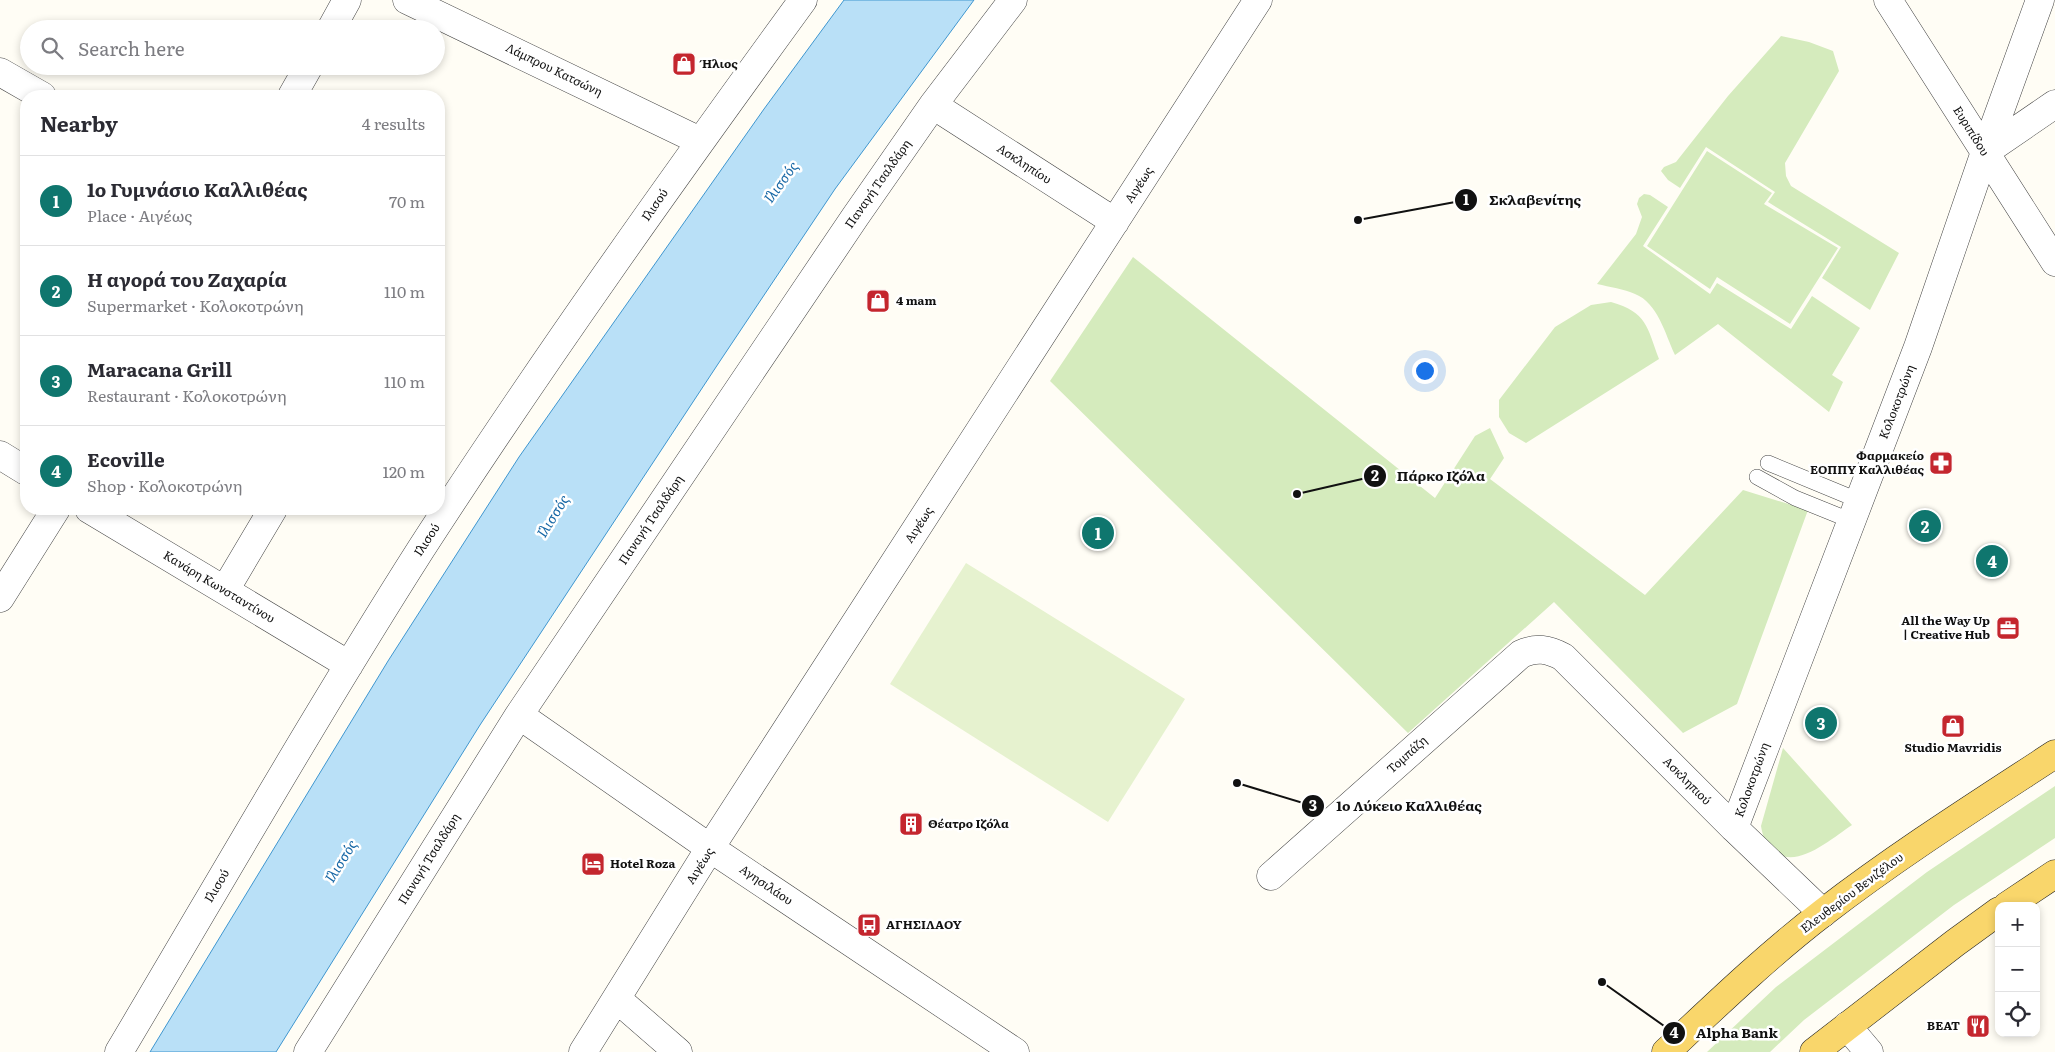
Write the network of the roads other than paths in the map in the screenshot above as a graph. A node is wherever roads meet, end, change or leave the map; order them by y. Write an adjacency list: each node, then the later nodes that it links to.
1 (347, 0): 8 (street)
2 (407, 0): 15 (street, Λάμπρου Κατσώνη)
3 (803, 0): 15 (street, Ιλισού)
4 (1013, 0): 14 (street, Παναγή Τσαλδάρη)
5 (1258, 0): 17 (street, Αιγέως)
6 (1888, 0): 16 (street, Ευριπίδου)
7 (2040, 0): 16 (street, Κολοκοτρώνη)
8 (336, 20)
9 (0, 72): 11 (street)
10 (305, 75): 12 (street)
11 (32, 90)
12 (296, 90)
13 (2055, 104): 16 (street)
14 (933, 105): 17 (street, Ασκληπίου); 33 (street, Παναγή Τσαλδάρη)
15 (700, 141): 24 (street, Ιλισού)
16 (1985, 152): 18 (street, Ευριπίδου); 23 (street, Κολοκοτρώνη)
17 (1115, 222): 36 (street, Αιγέως)
18 (2055, 262)
19 (0, 455): 21 (street)
20 (1768, 463): 23 (lane)
21 (20, 467)
22 (1757, 477): 23 (lane)
23 (1856, 511): 35 (street, Κολοκοτρώνη)
24 (445, 513)
25 (52, 515): 30 (street)
26 (99, 515): 29 (street, Κανάρη Κωνσταντίνου)
27 (270, 515): 29 (street)
28 (444, 515): 32 (street, Ιλισού)
29 (225, 590): 32 (street, Κανάρη Κωνσταντίνου)
30 (0, 598)
31 (1550, 650): 35 (street, Ασκληπιού); 38 (street, Τομπάζη)
32 (349, 665): 44 (street, Ιλισού)
33 (519, 715): 36 (street, Αγησιλάου); 45 (street, Παναγή Τσαλδάρη)
34 (2055, 754): 40 (main road, Ελευθερίου Βενιζέλου)
35 (1734, 828): 40 (street, Ασκληπιού)
36 (710, 848): 42 (street, Αιγέως); 48 (street, Αγησιλάου)
37 (2055, 874): 39 (main road)
38 (1270, 876)
39 (2013, 902)
40 (1823, 913): 49 (main road, Ελευθερίου Βενιζέλου)
41 (1995, 914): 43 (main road)
42 (617, 999): 46 (street, Αιγέως); 47 (street)
43 (1847, 1026): 50 (main road); 51 (street)
44 (119, 1052)
45 (308, 1052)
46 (582, 1052)
47 (678, 1052)
48 (1015, 1052)
49 (1666, 1052)
50 (1814, 1052)
51 (1869, 1052)

